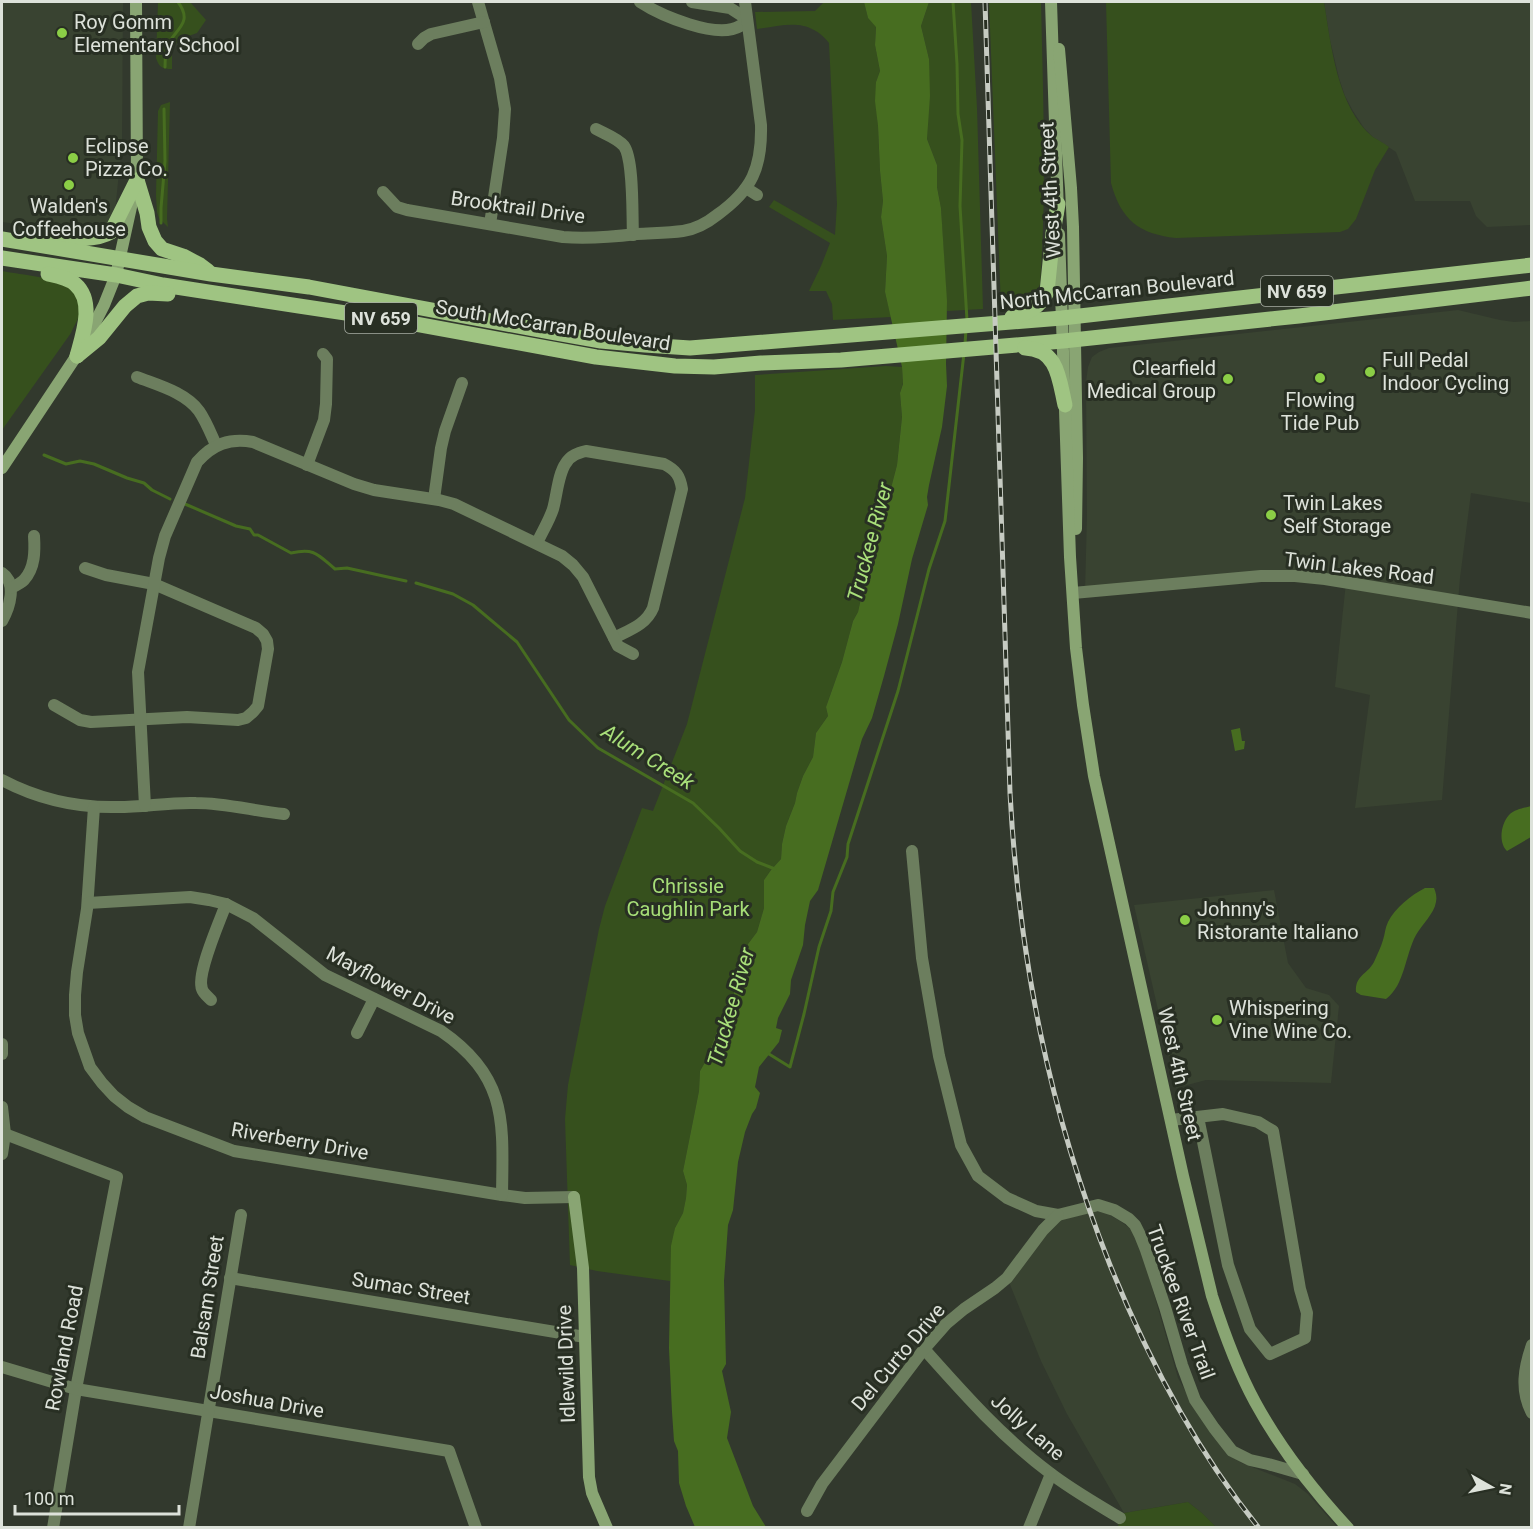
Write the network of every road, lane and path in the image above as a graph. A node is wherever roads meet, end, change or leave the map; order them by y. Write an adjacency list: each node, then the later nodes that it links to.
1 (136, 2): 12 (main road)
2 (478, 2): 9 (street)
3 (640, 2): 8 (street)
4 (692, 2): 8 (street)
5 (745, 2): 8 (street)
6 (1051, 2): 14 (main road, West 4th Street)
7 (1056, 2): 28 (main road, West 4th Street)
8 (747, 19): 16 (street, Brooktrail Drive)
9 (484, 22): 10 (street); 15 (street)
10 (418, 44)
11 (596, 129): 16 (street)
12 (137, 180): 17 (main road); 18 (main road); 21 (main road)
13 (384, 192): 15 (street, Brooktrail Drive)
14 (1058, 204): 27 (main road); 28 (main road, West 4th Street)
15 (490, 224): 16 (street, Brooktrail Drive)
16 (633, 235)
17 (2, 237): 18 (main road, South McCarran Boulevard / NV 659)
18 (120, 258): 21 (main road, South McCarran Boulevard / NV 659); 22 (main road)
19 (2, 260): 22 (main road, South McCarran Boulevard / NV 659); 33 (main road)
20 (1532, 265): 23 (main road, North McCarran Boulevard / NV 659)
21 (211, 274): 29 (main road, South McCarran Boulevard / NV 659)
22 (116, 275): 25 (main road, South McCarran Boulevard / NV 659); 33 (main road)
23 (1442, 275): 26 (main road); 28 (main road, North McCarran Boulevard / NV 659)
24 (1532, 288): 26 (main road, NV 659)
25 (206, 292): 31 (main road, South McCarran Boulevard / NV 659); 33 (main road)
26 (1446, 298): 30 (main road, NV 659)
27 (1034, 315): 28 (main road, North McCarran Boulevard / NV 659); 29 (main road, North McCarran Boulevard / NV 659)
28 (1068, 318): 30 (main road, West 4th Street)
29 (921, 330)
30 (1069, 340): 31 (main road, NV 659); 36 (main road, West 4th Street); 47 (main road, West 4th Street)
31 (1033, 345): 36 (main road)
32 (323, 354): 38 (street)
33 (77, 356): 39 (main road)
34 (137, 377): 37 (street)
35 (462, 383): 40 (street)
36 (1065, 405): 47 (main road, West 4th Street)
37 (216, 445): 38 (street); 45 (street)
38 (308, 465): 40 (street)
39 (2, 468)
40 (434, 499): 42 (street)
41 (34, 536): 46 (street)
42 (537, 543): 50 (street); 50 (street)
43 (85, 568): 45 (street)
44 (2, 573): 46 (street)
45 (154, 584): 53 (street); 53 (street)
46 (11, 588): 49 (street)
47 (1073, 593): 48 (street, Twin Lakes Road); 68 (main road, West 4th Street)
48 (1532, 613)
49 (2, 621)
50 (616, 642): 51 (street)
51 (633, 654)
52 (54, 705): 53 (street)
53 (140, 719): 55 (street)
54 (2, 780): 56 (street)
55 (145, 806): 56 (street); 57 (street)
56 (94, 807): 59 (street, Riverberry Drive)
57 (284, 814)
58 (912, 851): 74 (street, Truckee River Trail)
59 (88, 903): 60 (street, Mayflower Drive); 71 (street, Riverberry Drive)
60 (226, 904): 61 (street, Mayflower Drive); 62 (street)
61 (374, 999): 63 (street); 71 (street, Mayflower Drive)
62 (211, 1000)
63 (357, 1033)
64 (2, 1044): 65 (street)
65 (2, 1053)
66 (2, 1107): 69 (street)
67 (1198, 1117): 67 (street); 68 (street)
68 (1171, 1120): 84 (main road, West 4th Street)
69 (5, 1134): 70 (street); 80 (street, Rowland Road)
70 (2, 1154)
71 (502, 1195): 72 (street, Riverberry Drive)
72 (574, 1197): 76 (main road, Idlewild Drive)
73 (241, 1215): 75 (street, Balsam Street)
74 (1058, 1215): 78 (street, Del Curto Drive); 84 (street, Truckee River Trail)
75 (230, 1278): 76 (street, Sumac Street); 81 (street, Balsam Street)
76 (585, 1337): 90 (main road, Idlewild Drive)
77 (1532, 1345): 82 (street)
78 (924, 1349): 83 (street, Jolly Lane); 85 (street, Del Curto Drive)
79 (2, 1366): 80 (street, Joshua Drive)
80 (76, 1389): 81 (street, Joshua Drive); 87 (street, Rowland Road)
81 (208, 1410): 88 (street, Balsam Street); 89 (street, Joshua Drive)
82 (1531, 1413)
83 (1051, 1474): 86 (street, Jolly Lane); 91 (street)
84 (1303, 1474): 92 (main road, West 4th Street)
85 (807, 1511)
86 (1120, 1518)
87 (53, 1527)
88 (189, 1527)
89 (476, 1527)
90 (607, 1527)
91 (1029, 1527)
92 (1348, 1527)

